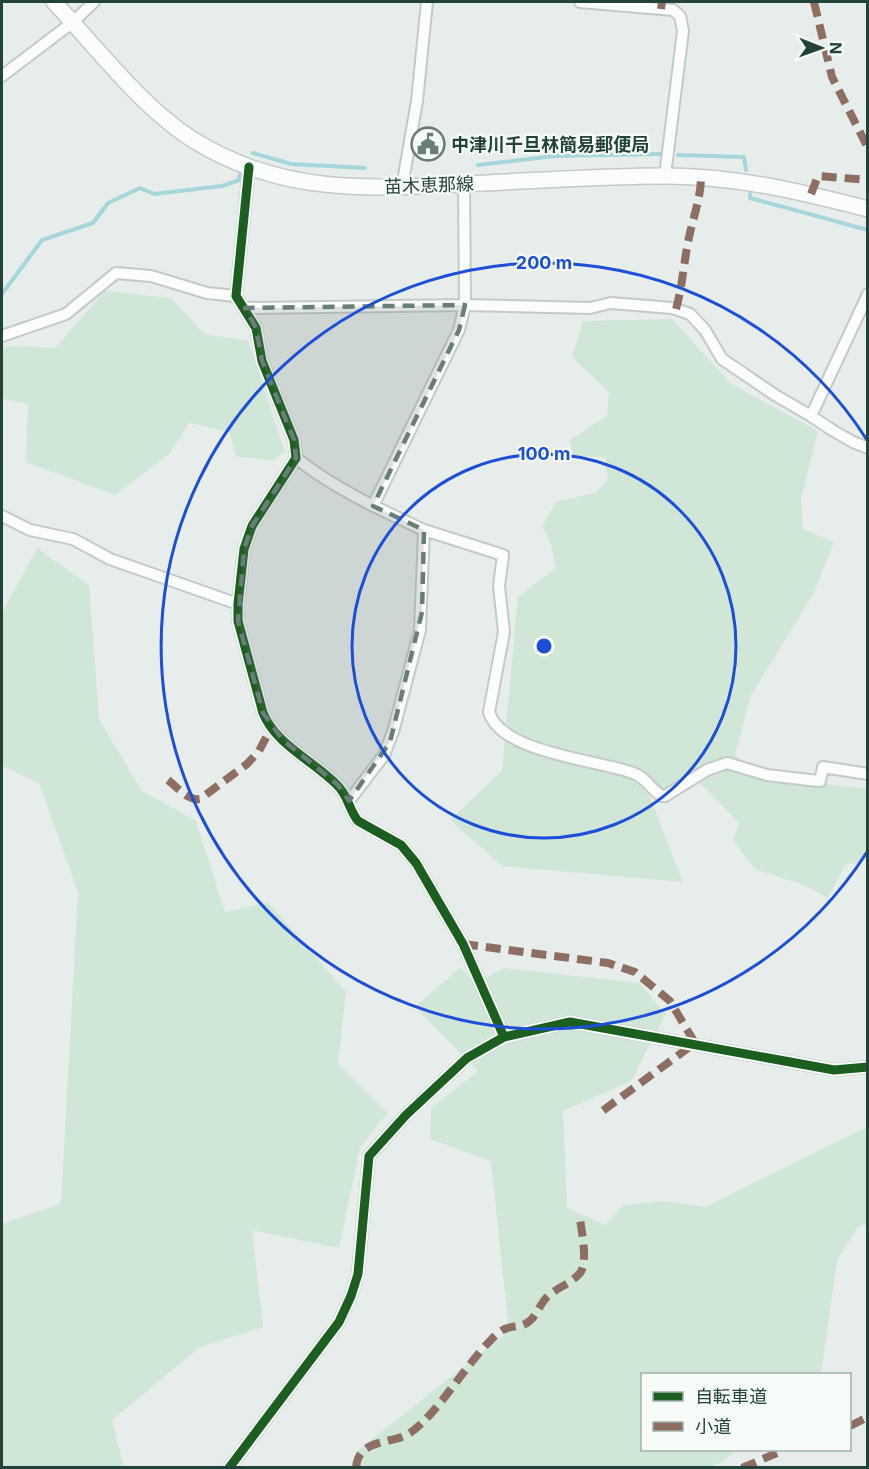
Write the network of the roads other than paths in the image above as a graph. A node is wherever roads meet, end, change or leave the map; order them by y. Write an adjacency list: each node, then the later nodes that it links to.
1 (54, 2): 5 (main road, 苗木恵那線)
2 (94, 2): 5 (street)
3 (427, 2): 10 (street)
4 (580, 2): 8 (street)
5 (73, 22): 6 (street); 7 (main road, 苗木恵那線)
6 (2, 76)
7 (249, 167): 10 (main road, 苗木恵那線); 13 (street)
8 (665, 176): 9 (main road, 苗木恵那線); 11 (main road, 苗木恵那線)
9 (464, 184): 10 (main road, 苗木恵那線); 14 (street)
10 (402, 188)
11 (867, 209)
12 (867, 294): 17 (street)
13 (237, 296): 15 (street); 16 (street)
14 (465, 305): 15 (street); 17 (street); 20 (street)
15 (245, 308): 19 (street)
16 (2, 336)
17 (811, 416): 18 (street)
18 (867, 448)
19 (296, 458): 20 (street); 23 (street)
20 (373, 506): 22 (street)
21 (2, 516): 23 (street)
22 (424, 530): 24 (street); 25 (street)
23 (238, 604): 25 (street)
24 (867, 774)
25 (349, 801): 26 (street)
26 (504, 1036): 27 (street); 28 (street)
27 (867, 1066)
28 (229, 1467)

